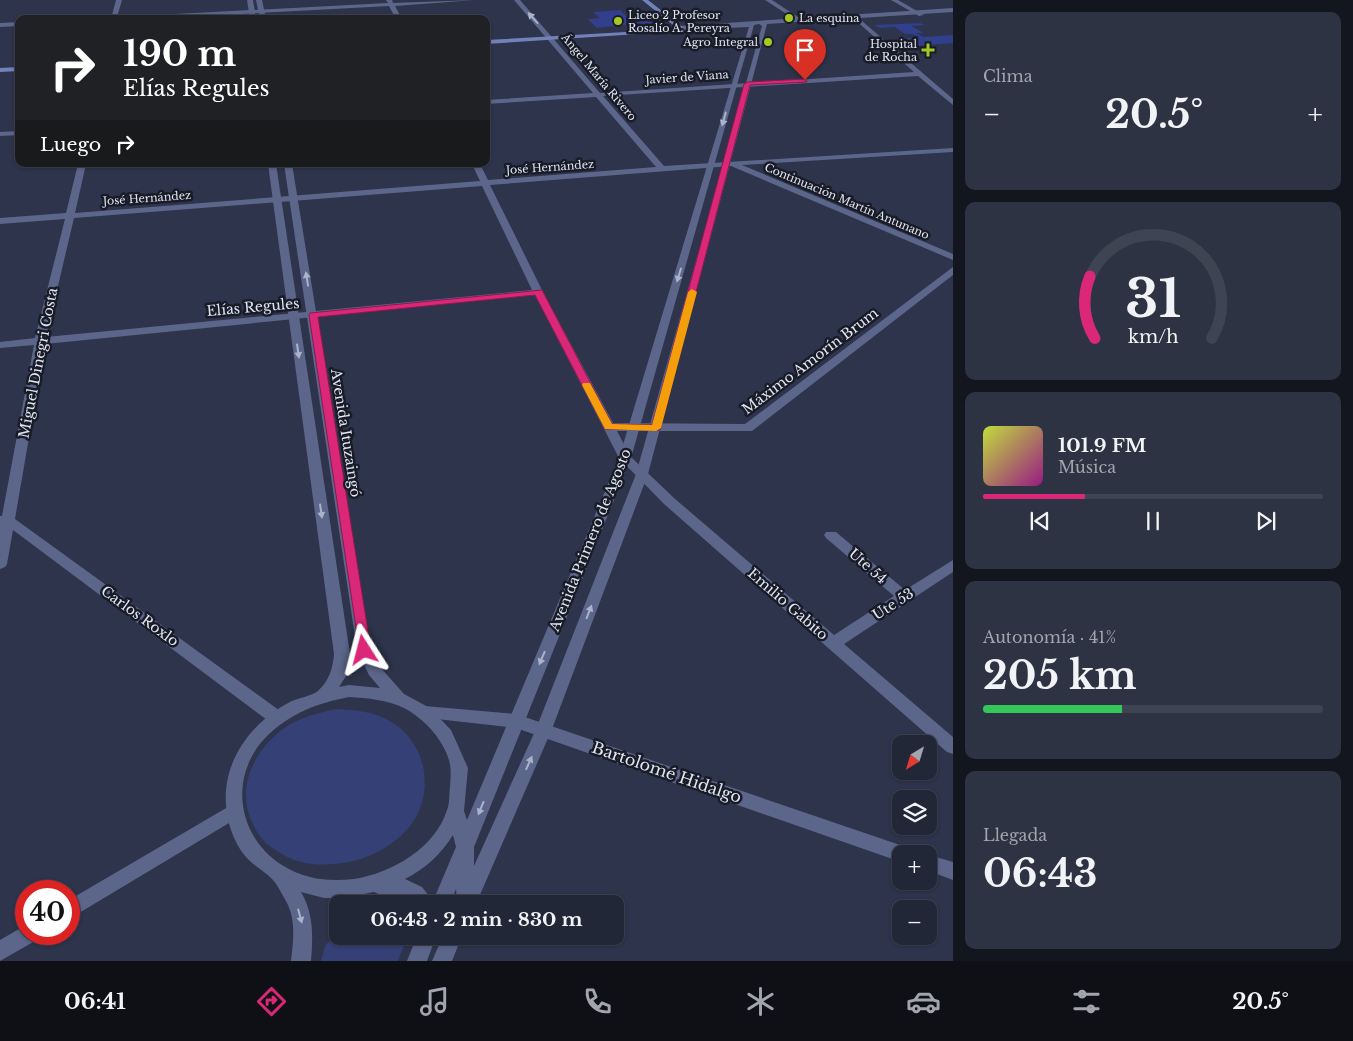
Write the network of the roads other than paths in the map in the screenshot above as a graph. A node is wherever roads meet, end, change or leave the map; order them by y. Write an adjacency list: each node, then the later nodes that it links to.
1 (119, 0): 14 (street)
2 (250, 0): 10 (street)
3 (259, 0): 11 (street)
4 (472, 0): 9 (street)
5 (517, 0): 25 (street, Ángel María Rivero, one-way to 5)
6 (645, 0): 24 (main road)
7 (768, 0): 20 (street)
8 (894, 0): 13 (street)
9 (390, 2): 11 (street); 18 (street)
10 (252, 11): 11 (street); 15 (street); 16 (street)
11 (261, 11): 17 (street)
12 (953, 12): 13 (street)
13 (919, 14): 19 (street)
14 (115, 15)
15 (183, 15)
16 (252, 15)
17 (262, 15)
18 (397, 15)
19 (856, 18): 20 (street); 31 (street)
20 (802, 21): 22 (street)
21 (15, 24): 23 (street)
22 (756, 24): 24 (street); 32 (street, Avenida Primero de Agosto); 33 (street, Avenida Primero de Agosto)
23 (0, 25)
24 (681, 29): 25 (main road)
25 (550, 37): 26 (main road); 34 (street, Ángel María Rivero)
26 (490, 40)
27 (15, 65): 28 (main road)
28 (0, 66)
29 (15, 69): 30 (main road)
30 (0, 70)
31 (920, 74): 32 (street, Javier de Viana); 36 (street)
32 (748, 84): 33 (street, Javier de Viana); 40 (street, Avenida Primero de Agosto)
33 (733, 85): 34 (street, Javier de Viana); 41 (street, Avenida Primero de Agosto, one-way to 41)
34 (598, 95): 35 (street, Javier de Viana); 46 (street, Ángel María Rivero)
35 (490, 102)
36 (953, 104)
37 (15, 133): 38 (street)
38 (0, 134)
39 (953, 150): 40 (street, José Hernández)
40 (729, 164): 41 (street, José Hernández); 52 (street, Continuación Martín Antunano); 61 (street, Avenida Primero de Agosto)
41 (712, 166): 46 (street, José Hernández); 60 (street, Avenida Primero de Agosto, one-way to 60)
42 (81, 167): 50 (street, Miguel Dinegri Costa)
43 (272, 167): 49 (street)
44 (289, 167): 48 (street, Avenida Ituzaingó)
45 (478, 167): 47 (street, Emilio Gabito)
46 (662, 169): 47 (street, José Hernández)
47 (487, 183): 48 (street, José Hernández); 54 (street, Emilio Gabito)
48 (294, 199): 49 (street, José Hernández); 55 (street, Avenida Ituzaingó, one-way to 48)
49 (278, 200): 50 (street, José Hernández); 56 (street)
50 (70, 216): 51 (street, José Hernández); 57 (street, Miguel Dinegri Costa)
51 (0, 221)
52 (953, 257)
53 (953, 270): 61 (street, Máximo Amorín Brum)
54 (538, 292): 55 (street, Elías Regules); 59 (street, Emilio Gabito)
55 (313, 315): 56 (street, Elías Regules); 71 (street, Avenida Ituzaingó)
56 (294, 317): 57 (street, Elías Regules); 70 (street, one-way to 70)
57 (40, 341): 58 (street, Elías Regules); 64 (street, Miguel Dinegri Costa)
58 (0, 345)
59 (609, 427): 60 (street, Máximo Amorín Brum); 62 (street, Emilio Gabito)
60 (633, 428): 61 (street, Máximo Amorín Brum); 62 (street, Avenida Primero de Agosto)
61 (656, 428): 63 (street, Avenida Primero de Agosto)
62 (625, 458): 63 (street, Emilio Gabito); 74 (street, Avenida Primero de Agosto, one-way to 74)
63 (642, 474): 69 (street, Emilio Gabito); 75 (street, Avenida Primero de Agosto, one-way to 63)
64 (5, 520): 66 (street, Miguel Dinegri Costa); 73 (street, Carlos Roxlo)
65 (831, 535): 68 (street, Ute 54)
66 (0, 564)
67 (953, 566): 68 (street, Ute 53)
68 (904, 597): 69 (street, Ute 53)
69 (833, 643): 76 (street, Emilio Gabito)
70 (324, 695): 71 (street); 73 (street)
71 (397, 697): 72 (street)
72 (425, 712): 74 (street, Bartolomé Hidalgo); 77 (street)
73 (277, 718): 78 (street)
74 (516, 721): 75 (street, Bartolomé Hidalgo); 79 (street, Avenida Primero de Agosto, one-way to 79)
75 (544, 729): 80 (street, Bartolomé Hidalgo); 88 (street, Avenida Primero de Agosto, one-way to 75)
76 (953, 747)
77 (456, 811): 79 (street); 84 (street)
78 (233, 812): 83 (street); 89 (street)
79 (465, 848): 86 (street, Avenida Primero de Agosto); 87 (street)
80 (892, 850)
81 (937, 865): 82 (street)
82 (953, 871)
83 (280, 875): 84 (street); 94 (street, one-way to 94)
84 (361, 887): 85 (street)
85 (418, 895)
86 (445, 895)
87 (466, 895)
88 (470, 895)
89 (80, 903)
90 (15, 942): 93 (street)
91 (424, 945): 95 (street)
92 (449, 945): 96 (street)
93 (0, 951)
94 (301, 961)
95 (417, 961)
96 (442, 961)

